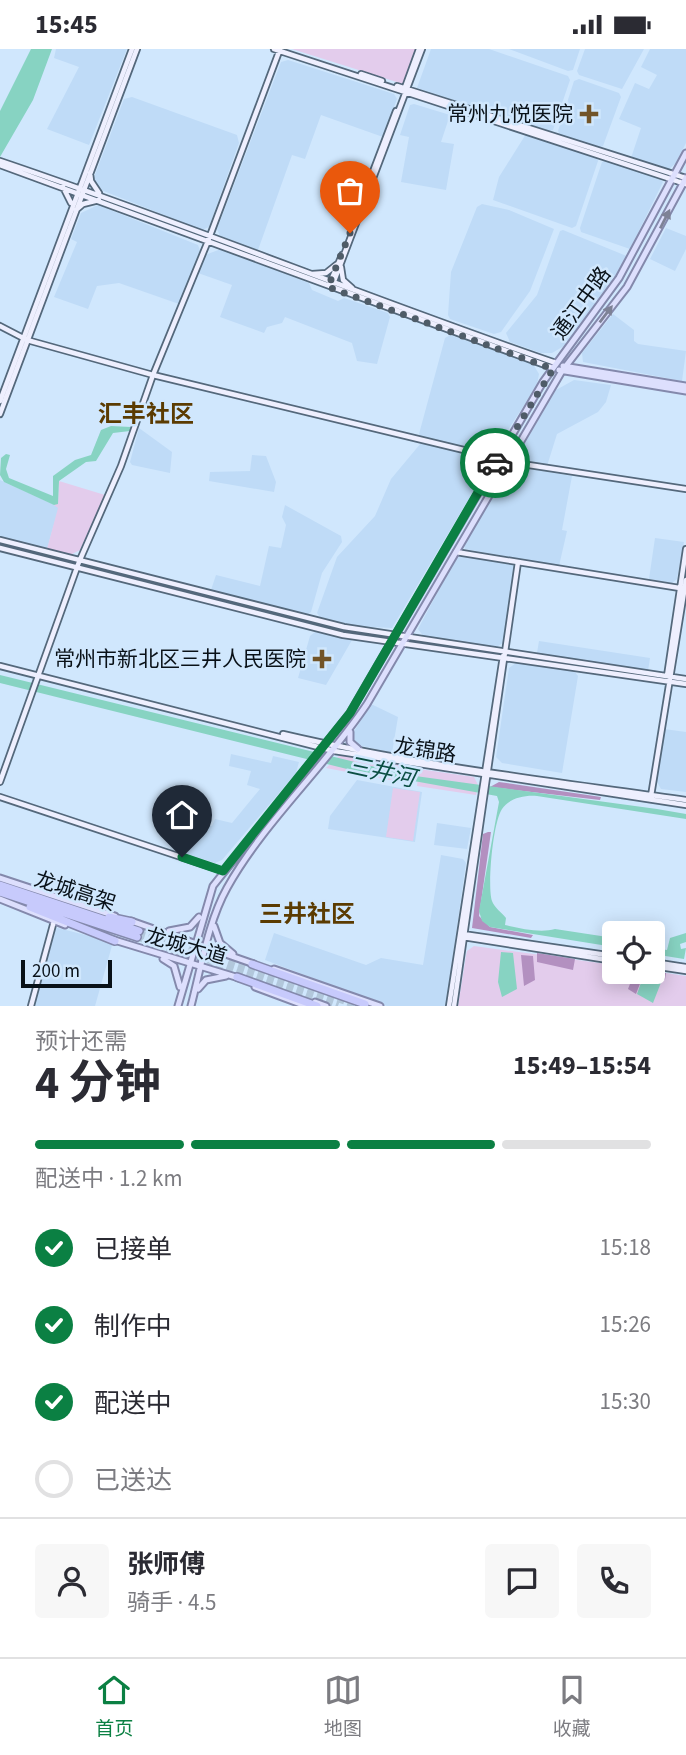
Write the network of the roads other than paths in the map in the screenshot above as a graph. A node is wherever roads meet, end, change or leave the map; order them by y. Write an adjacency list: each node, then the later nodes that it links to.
1 (135, 49): 7 (main road)
2 (279, 49): 4 (main road); 14 (main road)
3 (421, 49): 4 (main road)
4 (406, 90): 8 (main road); 15 (main road)
5 (686, 153): 8 (main road, 通江中路)
6 (1, 163): 10 (main road)
7 (88, 172): 10 (main road); 11 (main road); 12 (main road)
8 (674, 177): 9 (main road); 21 (main road, 通江中路)
9 (685, 181): 22 (main road, 通江中路, one-way to 9)
10 (63, 184): 11 (main road); 13 (main road)
11 (81, 190): 12 (main road); 13 (main road)
12 (100, 197): 13 (main road); 14 (main road)
13 (73, 210): 20 (main road)
14 (209, 239): 16 (main road); 17 (main road); 23 (main road)
15 (340, 263): 16 (main road); 17 (main road); 18 (main road)
16 (304, 273): 17 (main road)
17 (330, 285): 18 (main road); 21 (main road)
18 (362, 294): 21 (main road)
19 (0, 326): 20 (main road)
20 (25, 339): 23 (main road); 25 (main road); 26 (main road)
21 (555, 366): 22 (main road); 27 (main road, 通江中路)
22 (564, 369): 24 (main road); 28 (main road, 通江中路)
23 (153, 375): 27 (main road); 34 (main road)
24 (686, 389)
25 (0, 401)
26 (0, 414)
27 (497, 459): 39 (main road, 通江中路)
28 (509, 462): 29 (main road); 33 (main road, 通江中路)
29 (686, 489)
30 (0, 540): 34 (main road)
31 (0, 548): 36 (main road)
32 (686, 549): 38 (main road)
33 (456, 552): 35 (main road); 40 (main road, 通江中路)
34 (79, 562): 36 (main road); 39 (main road)
35 (519, 562): 38 (main road); 42 (main road)
36 (76, 569): 41 (main road); 46 (main road)
37 (686, 580): 38 (main road)
38 (683, 588): 43 (main road)
39 (397, 635): 40 (main road); 41 (main road, 通江中路)
40 (406, 640): 41 (main road); 42 (main road); 49 (main road, 通江中路)
41 (392, 642): 50 (main road, 通江中路)
42 (504, 655): 45 (main road); 47 (main road); 53 (main road)
43 (670, 663): 45 (main road); 47 (main road); 48 (main road)
44 (0, 665): 46 (main road, 龙锦路)
45 (650, 673): 47 (main road)
46 (36, 675): 50 (main road, 龙锦路); 54 (main road)
47 (668, 677): 48 (main road); 56 (main road)
48 (686, 680)
49 (349, 731): 51 (main road); 52 (main road, 通江中路)
50 (326, 746): 52 (main road, 龙锦路); 58 (main road, 通江中路)
51 (358, 749): 52 (main road, 龙锦路); 53 (main road, 龙锦路)
52 (334, 751): 53 (main road, 龙锦路); 62 (main road, 通江中路)
53 (486, 773): 56 (main road, 龙锦路); 66 (main road)
54 (0, 782)
55 (0, 797): 58 (main road)
56 (651, 797): 57 (main road, 龙锦路)
57 (686, 802)
58 (223, 871): 61 (main road)
59 (0, 882): 60 (highway, 龙城高架); 64 (highway)
60 (0, 895): 63 (main road, 龙城大道); 67 (highway)
61 (207, 902): 65 (main road); 68 (main road)
62 (215, 919): 69 (main road); 72 (main road)
63 (54, 921): 67 (main road, 龙城大道); 82 (main road)
64 (132, 922): 65 (main road, 龙城大道)
65 (160, 931): 68 (main road, 龙城大道)
66 (462, 935): 71 (main road); 87 (main road)
67 (115, 941): 70 (main road, 龙城大道)
68 (195, 943): 69 (main road, 龙城大道); 73 (main road)
69 (207, 948): 72 (main road, 龙城大道); 75 (main road)
70 (144, 951): 73 (main road, 龙城大道); 79 (main road)
71 (602, 956)
72 (238, 958): 74 (main road, 龙城大道)
73 (189, 963): 75 (main road, 龙城大道); 79 (main road)
74 (252, 964): 81 (highway); 86 (main road, 龙城大道)
75 (201, 966): 78 (main road, 龙城大道); 80 (main road)
76 (665, 966): 77 (main road)
77 (685, 968)
78 (235, 976): 80 (main road); 83 (main road); 84 (highway); 85 (main road, 龙城大道)
79 (178, 1005)
80 (191, 1005)
81 (364, 1005)
82 (30, 1006)
83 (306, 1006)
84 (317, 1006)
85 (326, 1006)
86 (380, 1006)
87 (451, 1006)

